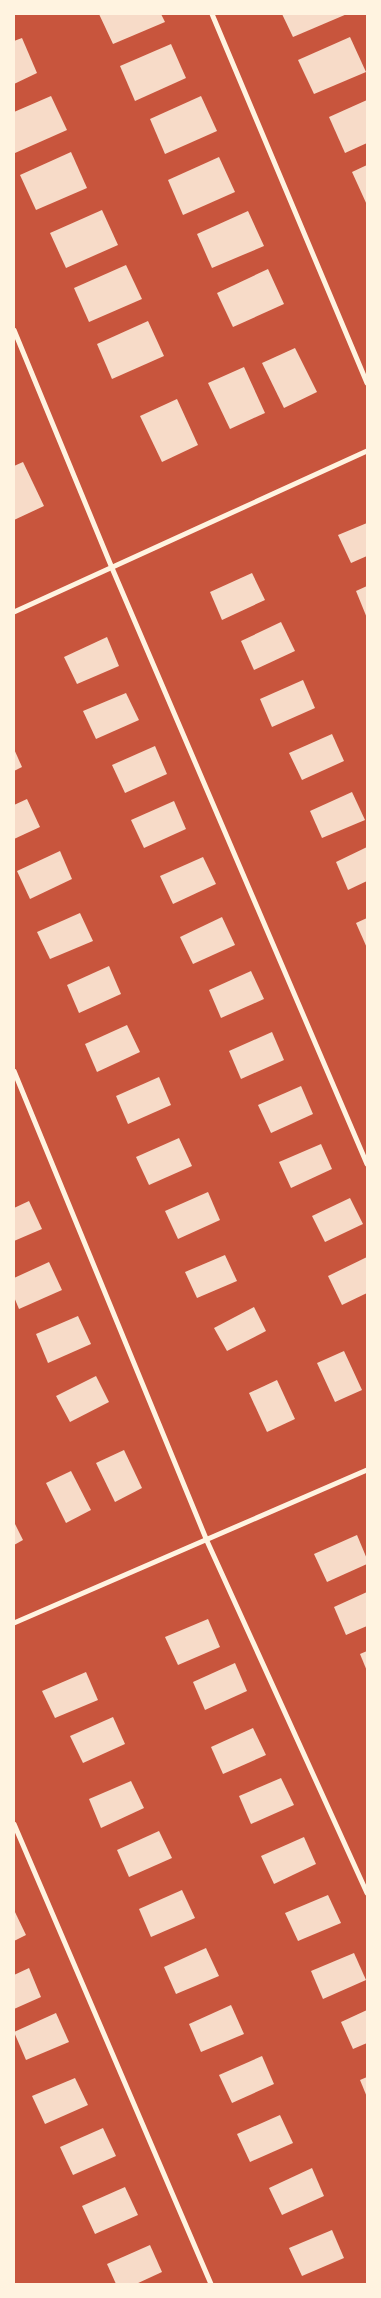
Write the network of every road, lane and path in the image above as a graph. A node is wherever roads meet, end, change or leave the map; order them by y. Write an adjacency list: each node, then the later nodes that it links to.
1 (212, 14): 3 (street)
2 (14, 330): 5 (street)
3 (367, 383)
4 (367, 451): 5 (street)
5 (112, 568): 6 (street); 8 (street)
6 (14, 612)
7 (14, 1071): 10 (street)
8 (367, 1164)
9 (367, 1470): 10 (street)
10 (207, 1541): 11 (street); 13 (street)
11 (14, 1623)
12 (14, 1824): 14 (street)
13 (367, 1893)
14 (212, 2284)

